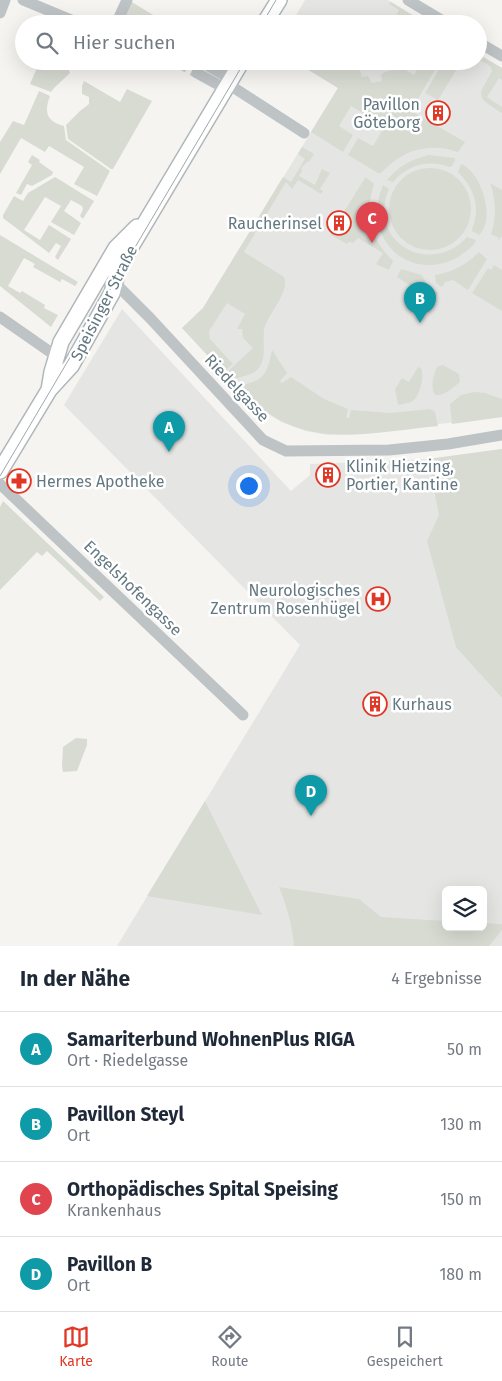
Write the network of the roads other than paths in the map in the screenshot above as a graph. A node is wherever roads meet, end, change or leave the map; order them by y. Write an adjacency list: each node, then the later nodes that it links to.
1 (5, 0): 6 (street)
2 (24, 0): 7 (street)
3 (127, 0): 8 (street)
4 (279, 0): 9 (main road)
5 (408, 0): 10 (street)
6 (0, 12)
7 (60, 15)
8 (120, 15)
9 (270, 15)
10 (433, 15)
11 (487, 47): 12 (street)
12 (502, 56)
13 (204, 70): 15 (street)
14 (237, 70): 15 (main road, Speisinger Straße)
15 (228, 84): 16 (street); 17 (main road, Speisinger Straße)
16 (304, 133)
17 (152, 211): 18 (main road, Speisinger Straße); 19 (main road, Speisinger Straße)
18 (103, 271): 19 (street, Riedelgasse); 21 (main road, Speisinger Straße)
19 (115, 283): 22 (main road, Speisinger Straße); 23 (street, Riedelgasse)
20 (1, 318): 21 (street)
21 (56, 356): 22 (main road, Speisinger Straße)
22 (49, 390): 24 (main road, Speisinger Straße)
23 (502, 435)
24 (0, 471)
25 (0, 484): 26 (street, Engelshofengasse)
26 (243, 715)

